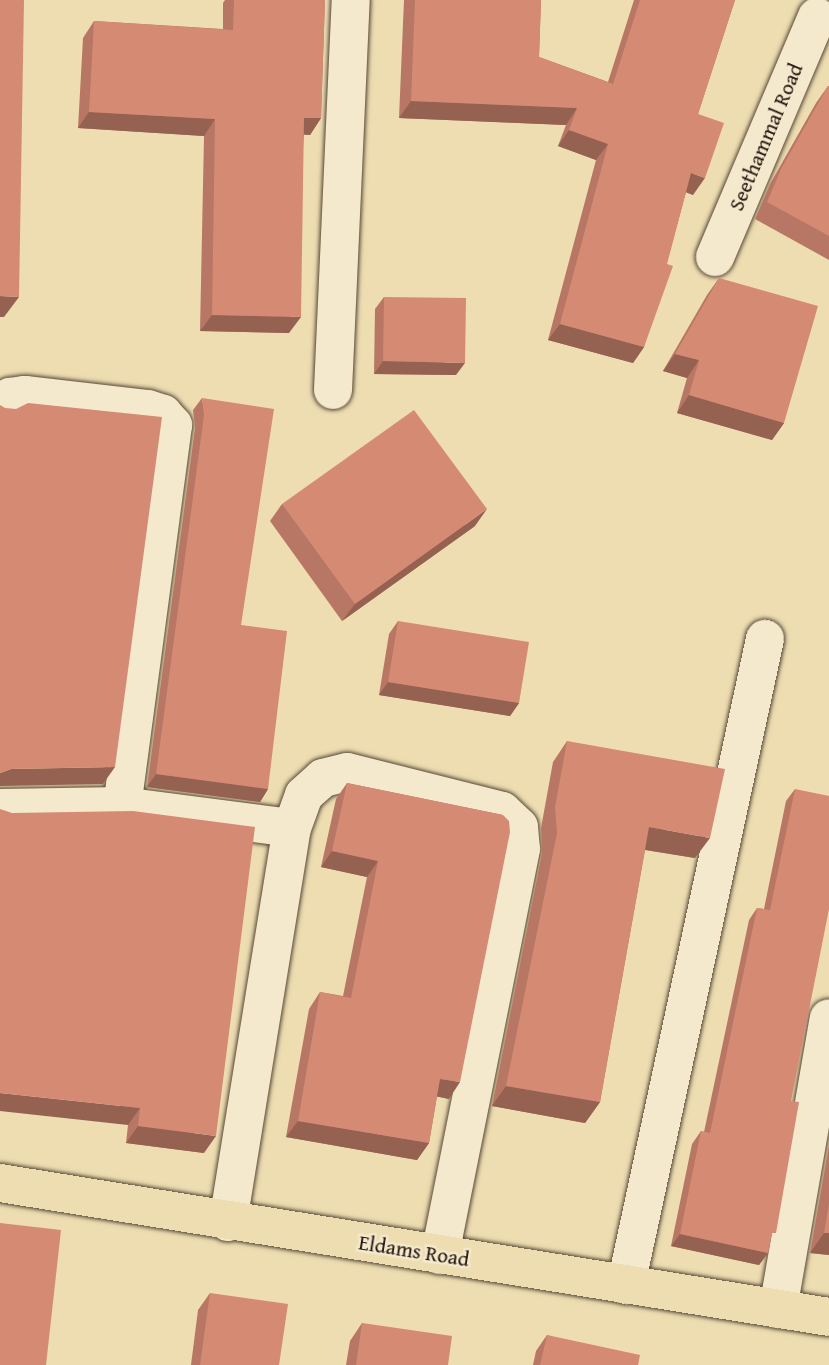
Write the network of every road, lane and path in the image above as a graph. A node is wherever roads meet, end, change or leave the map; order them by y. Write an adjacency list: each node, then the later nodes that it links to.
1 (351, 0): 4 (street)
2 (813, 16): 3 (street, Seethammal Road)
3 (715, 257)
4 (333, 390)
5 (0, 405): 7 (street)
6 (765, 639): 14 (street)
7 (122, 806): 8 (street); 9 (street)
8 (0, 808)
9 (292, 828): 12 (street); 13 (street)
10 (829, 1017): 15 (street)
11 (0, 1183): 12 (main road, Eldams Road)
12 (228, 1222): 13 (main road, Eldams Road)
13 (440, 1255): 14 (main road, Eldams Road)
14 (626, 1285): 15 (main road, Eldams Road)
15 (778, 1309): 16 (main road, Eldams Road)
16 (829, 1317)

